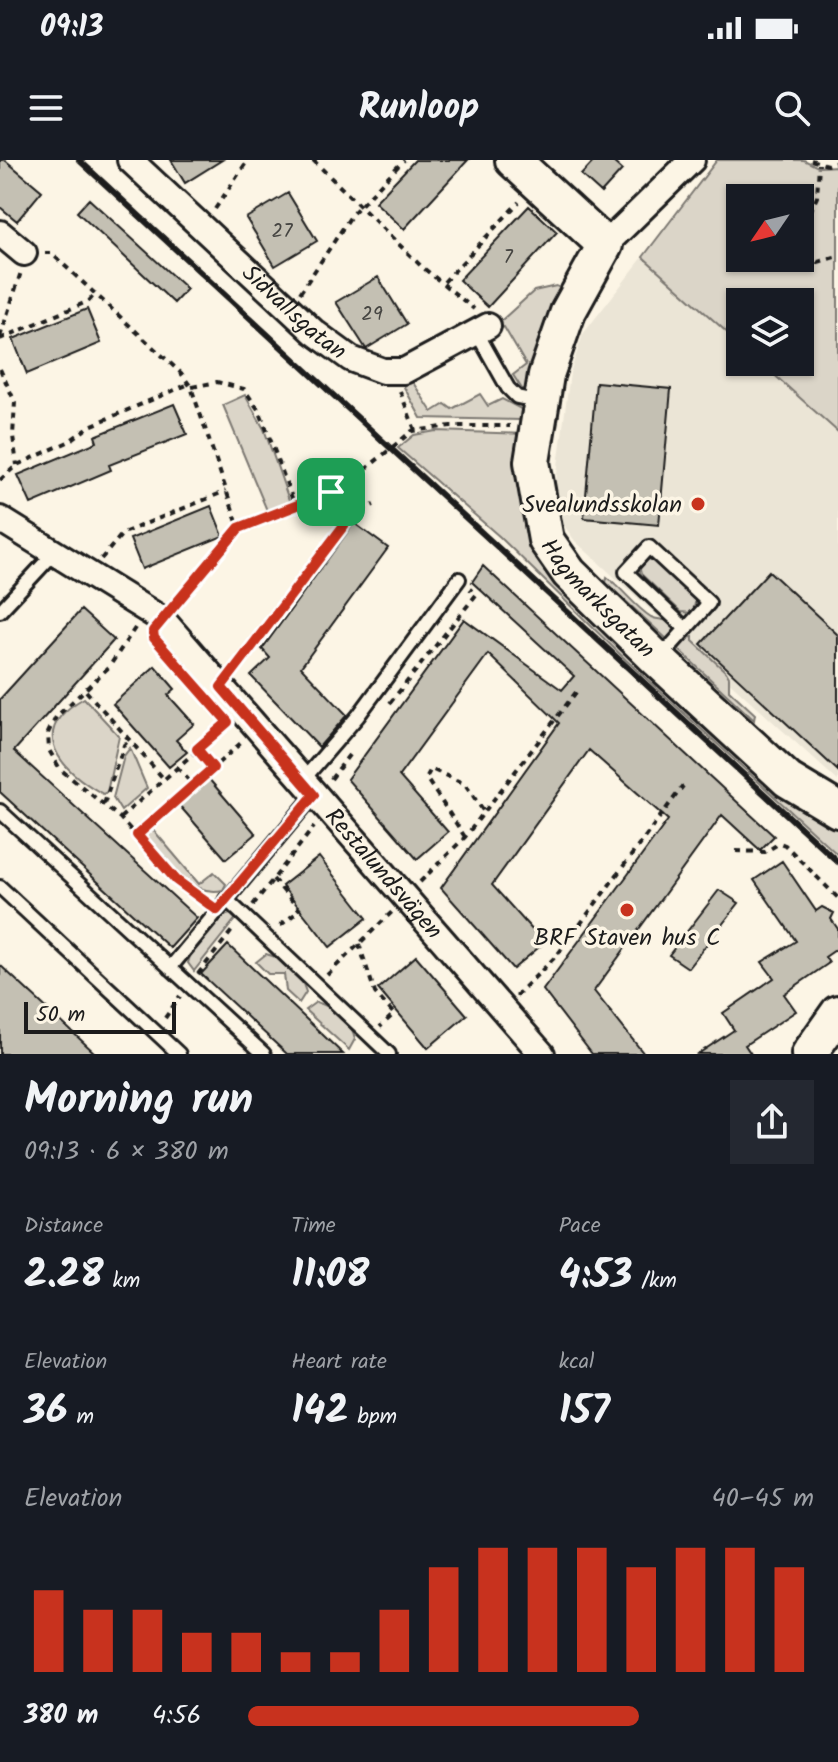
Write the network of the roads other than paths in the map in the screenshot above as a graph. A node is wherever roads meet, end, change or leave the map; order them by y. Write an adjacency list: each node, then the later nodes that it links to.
1 (130, 160): 7 (street, Sidvallsgatan)
2 (692, 160): 5 (street)
3 (525, 171): 5 (street)
4 (0, 233): 6 (street)
5 (605, 245): 8 (street, Hagmarksgatan)
6 (24, 253)
7 (482, 330): 8 (lane)
8 (541, 416): 14 (street, Hagmarksgatan)
9 (0, 519): 10 (street, Restalundsvägen)
10 (55, 552): 12 (lane); 15 (street, Restalundsvägen)
11 (459, 579): 15 (lane)
12 (0, 611)
13 (686, 629): 13 (lane); 14 (lane)
14 (658, 660): 16 (street, Hagmarksgatan)
15 (306, 794): 19 (lane); 25 (street, Restalundsvägen)
16 (838, 810)
17 (0, 811): 20 (lane)
18 (0, 887): 22 (lane)
19 (226, 899): 20 (lane); 24 (lane)
20 (170, 968): 23 (lane)
21 (838, 1013): 26 (street)
22 (179, 1054)
23 (264, 1054)
24 (389, 1054)
25 (542, 1054)
26 (809, 1054)

